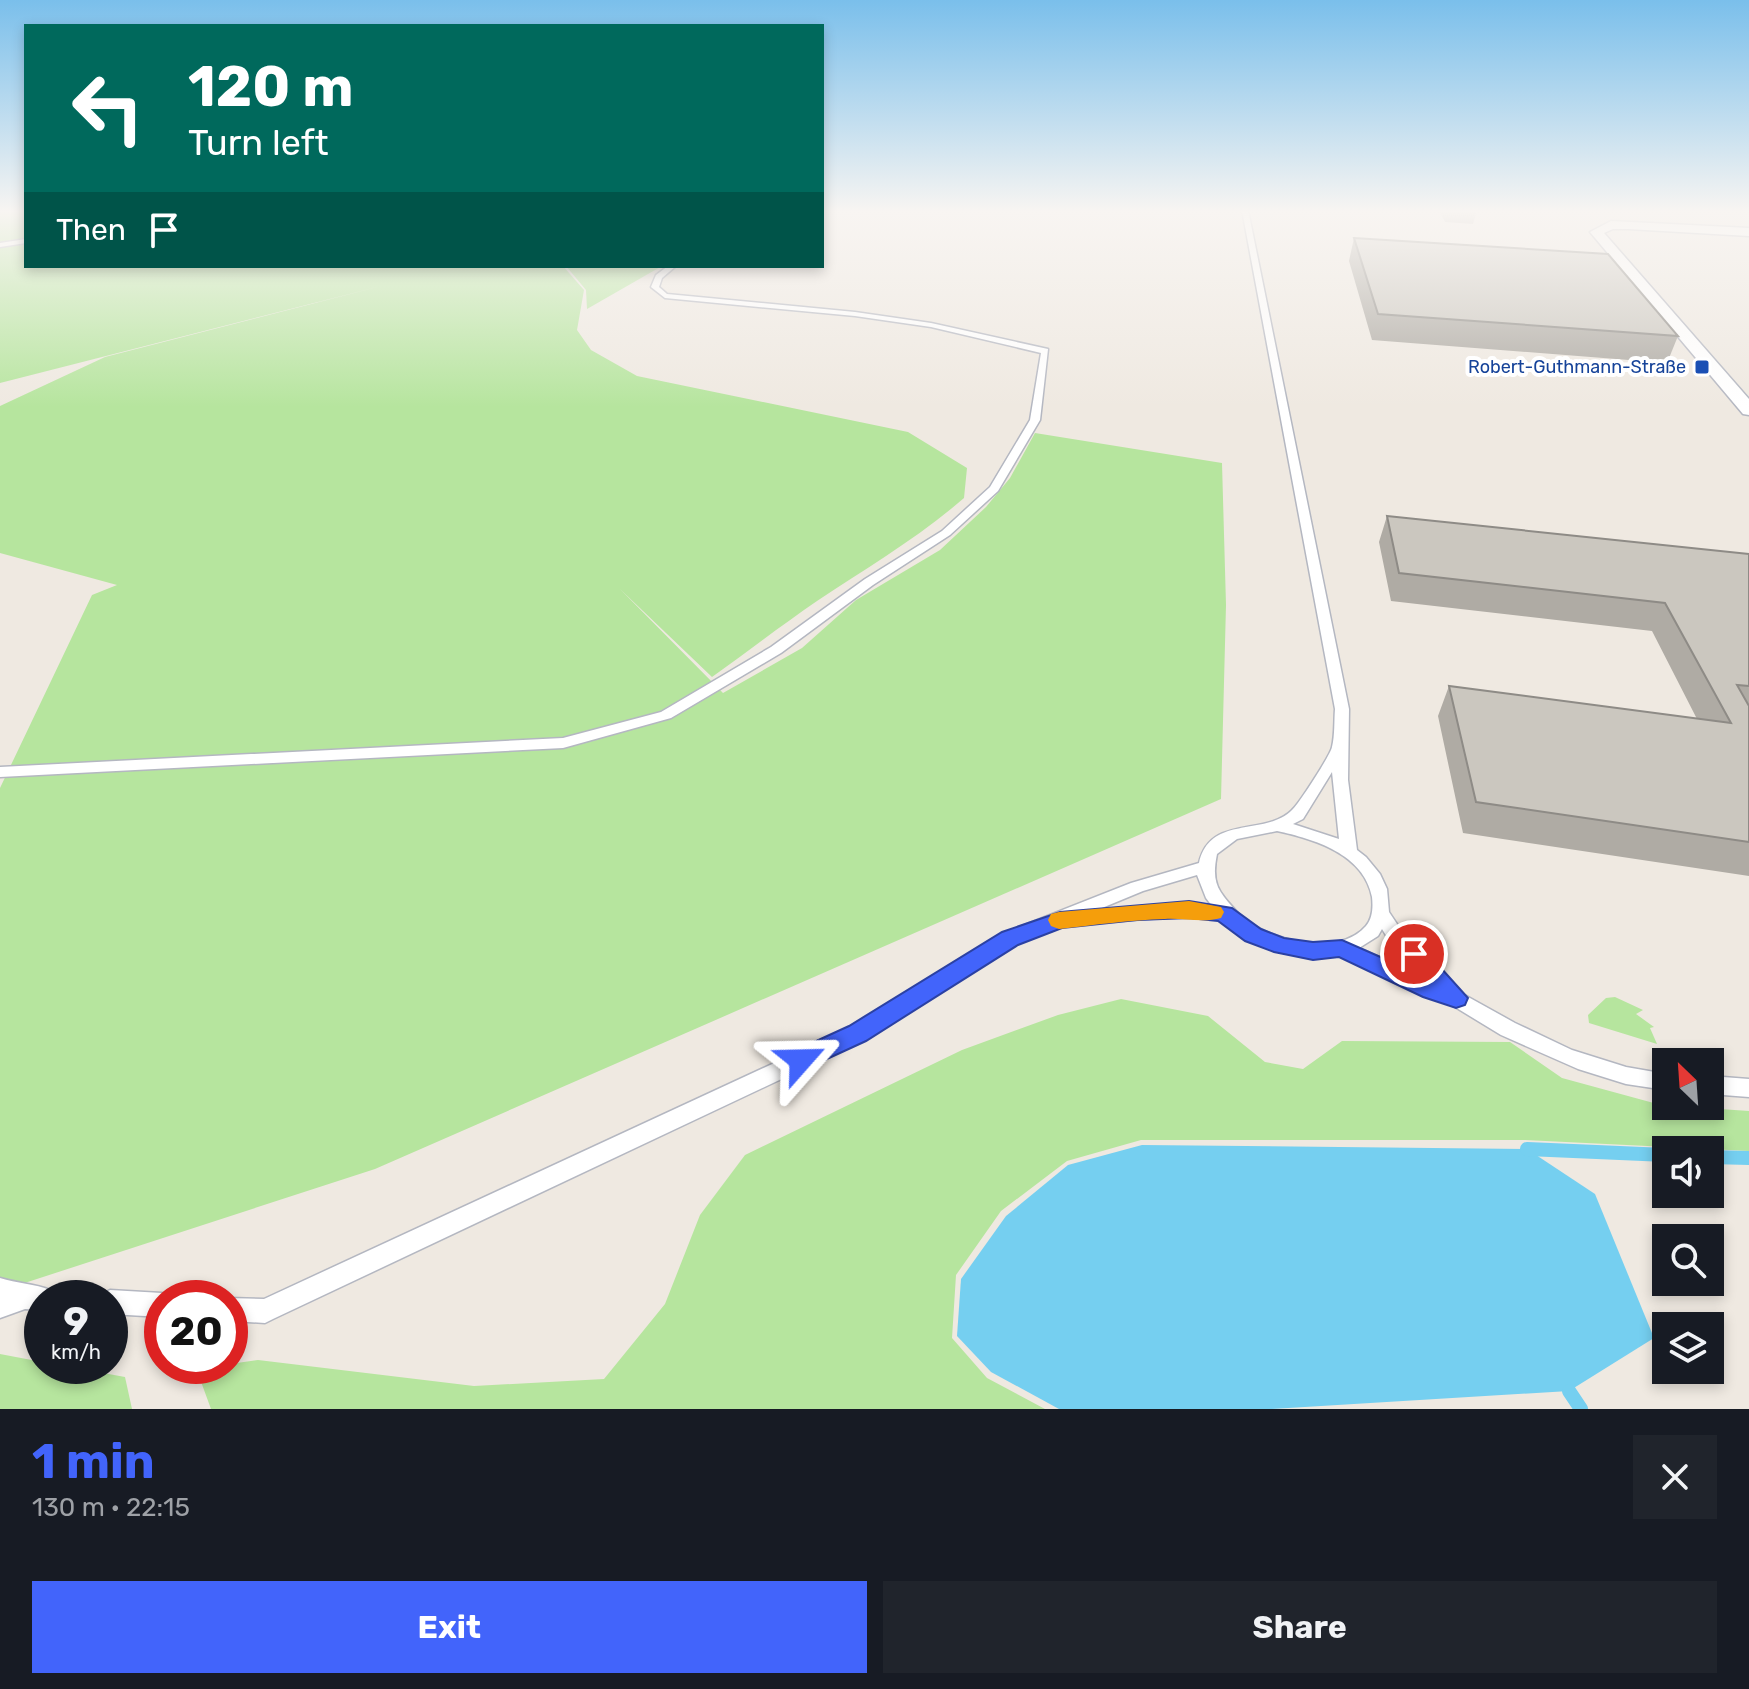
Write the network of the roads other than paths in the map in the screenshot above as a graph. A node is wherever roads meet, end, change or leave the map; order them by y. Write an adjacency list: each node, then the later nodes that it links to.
1 (660, 276): 6 (lane)
2 (1258, 276): 5 (lane)
3 (1634, 276): 4 (street)
4 (1749, 410)
5 (1337, 753): 7 (lane); 8 (lane)
6 (0, 772)
7 (1277, 826): 8 (lane); 9 (lane)
8 (1349, 851): 11 (lane)
9 (1204, 867): 10 (lane); 12 (lane)
10 (1224, 914): 12 (lane); 13 (lane)
11 (1382, 915): 13 (lane); 14 (lane)
12 (1060, 920): 22 (lane)
13 (1342, 948): 14 (lane)
14 (1456, 998): 15 (lane)
15 (1652, 1079)
16 (1724, 1086): 17 (lane)
17 (1749, 1088)
18 (0, 1289): 19 (lane)
19 (24, 1296)
20 (24, 1300): 21 (lane)
21 (0, 1306)
22 (248, 1310)

